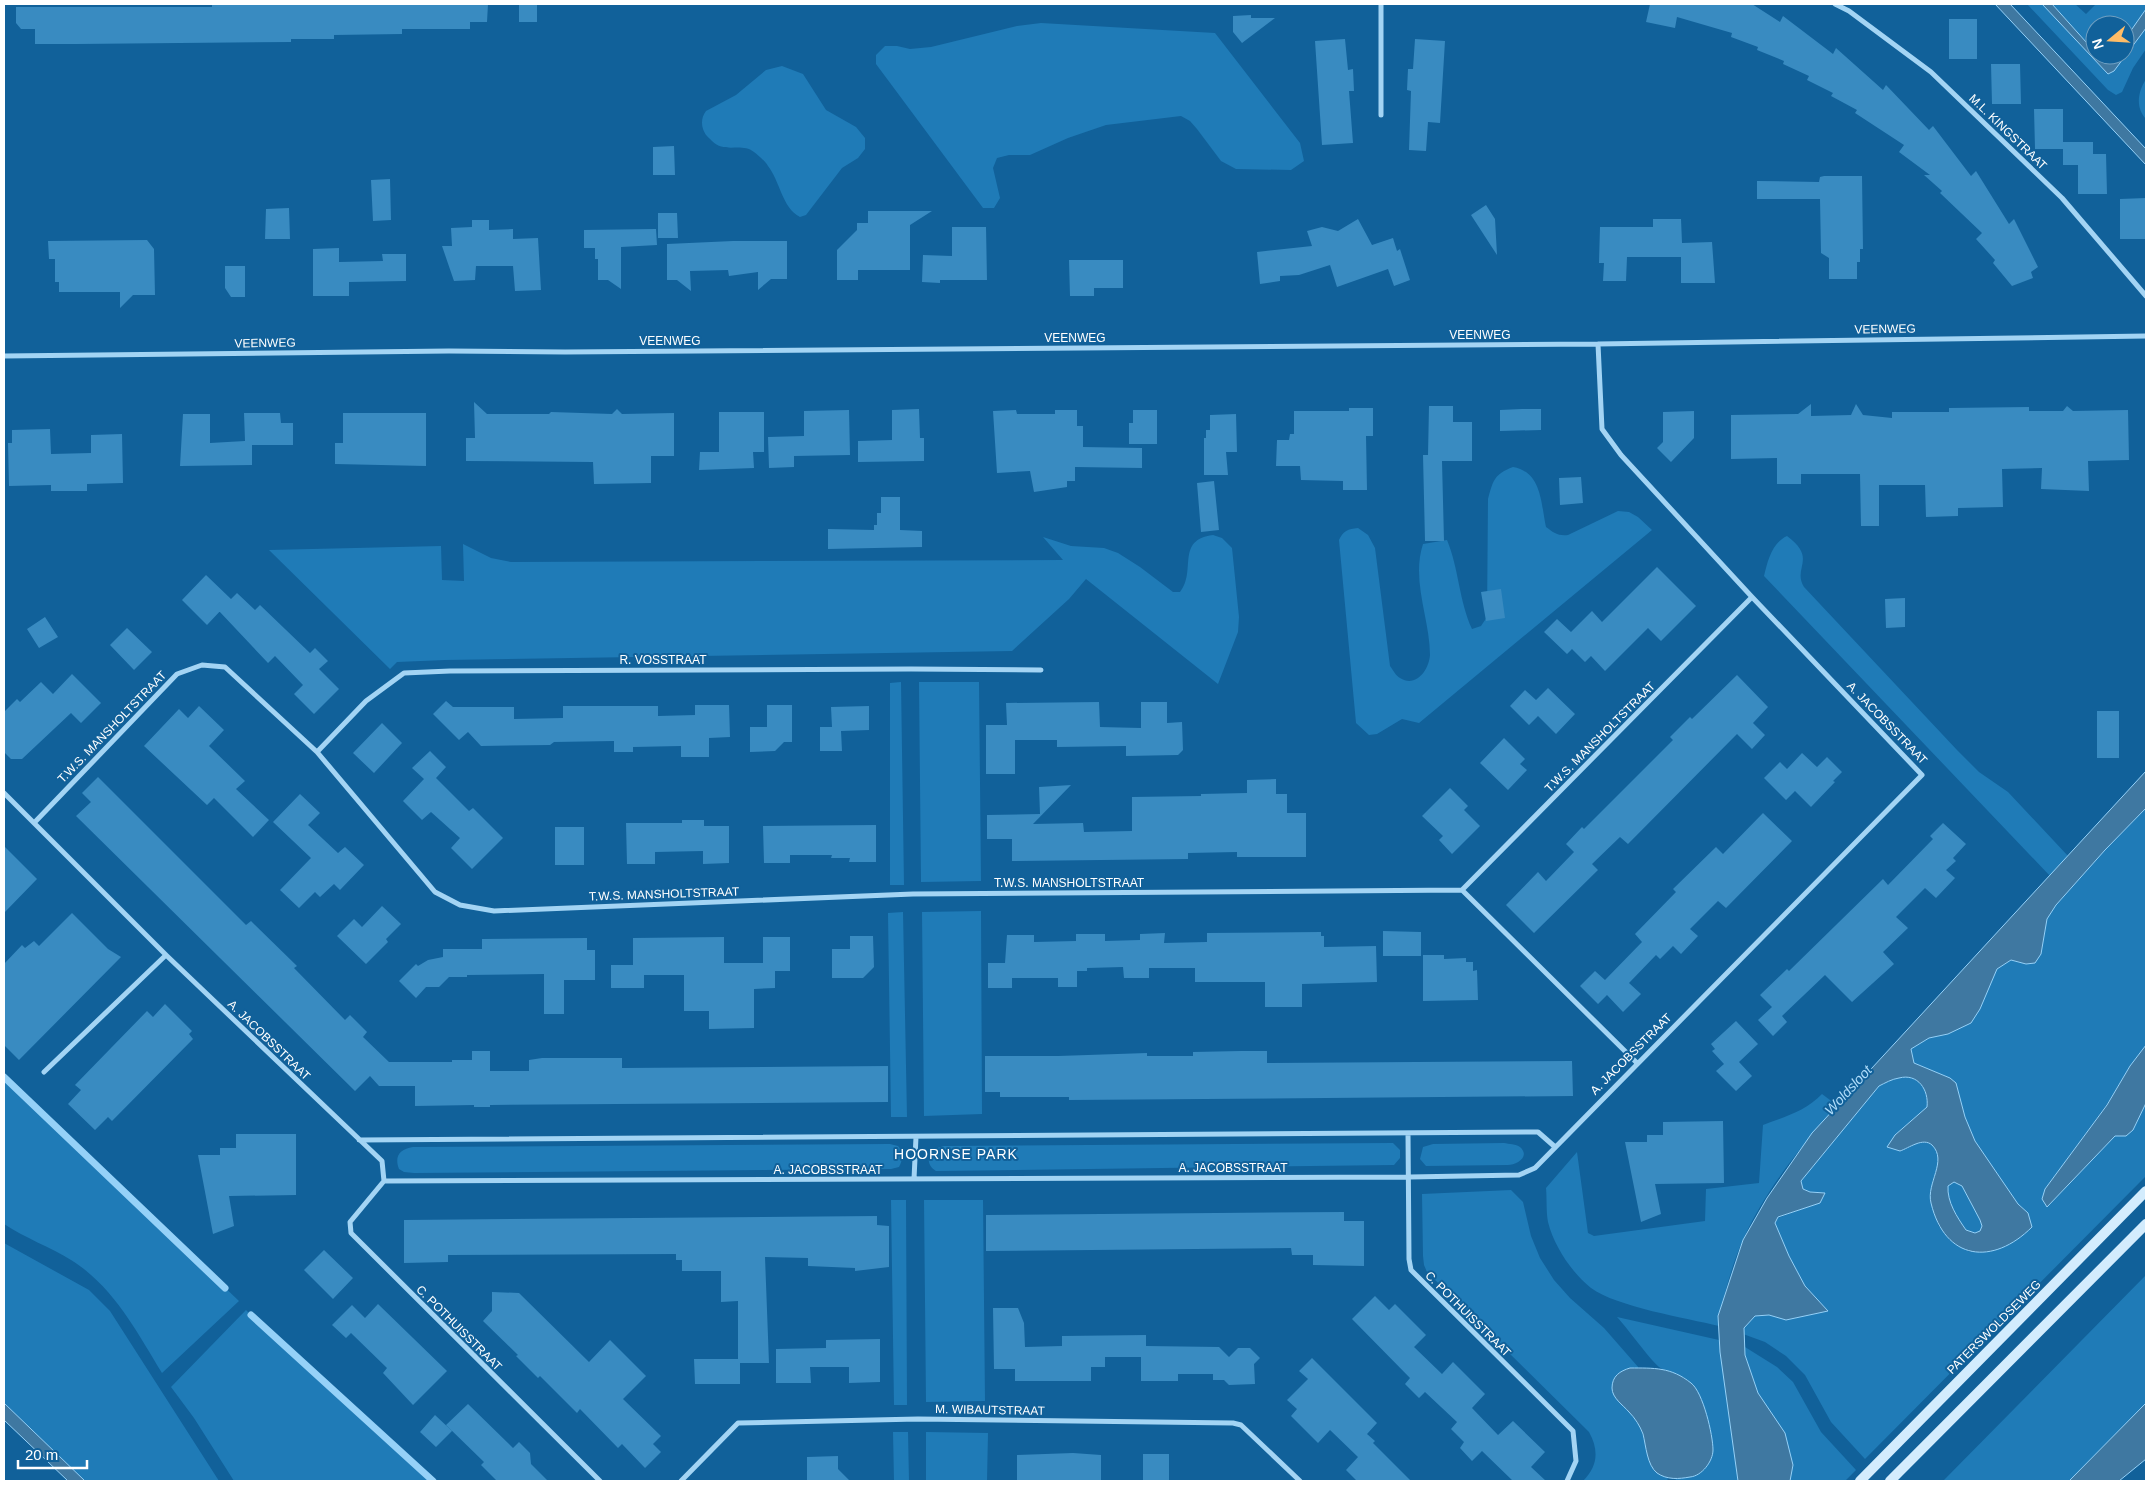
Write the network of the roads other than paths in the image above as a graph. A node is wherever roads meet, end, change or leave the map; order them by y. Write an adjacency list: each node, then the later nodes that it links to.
1 (1381, 4): 3 (street)
2 (1835, 4): 4 (street, M.L. KINGSTRAAT)
3 (1381, 115)
4 (2146, 296)
5 (2146, 336): 6 (street, VEENWEG)
6 (1598, 344): 7 (street, VEENWEG); 8 (street, A. JACOBSSTRAAT)
7 (4, 356)
8 (1752, 598): 13 (street, T.W.S. MANSHOLTSTRAAT); 15 (street, A. JACOBSSTRAAT)
9 (1041, 670): 10 (street, R. VOSSTRAAT)
10 (317, 752): 12 (street, T.W.S. MANSHOLTSTRAAT); 13 (street, T.W.S. MANSHOLTSTRAAT)
11 (4, 793): 12 (street, A. JACOBSSTRAAT)
12 (34, 823): 14 (street, A. JACOBSSTRAAT)
13 (1462, 890): 15 (street)
14 (166, 955): 16 (street); 19 (street, A. JACOBSSTRAAT)
15 (1637, 1063): 20 (street, A. JACOBSSTRAAT)
16 (44, 1072)
17 (1408, 1133): 18 (street); 20 (street); 21 (street, C. POTHUISSTRAAT)
18 (916, 1137): 19 (street); 22 (street)
19 (359, 1140): 23 (street, A. JACOBSSTRAAT)
20 (1554, 1146): 21 (street, A. JACOBSSTRAAT)
21 (1410, 1177): 22 (street, A. JACOBSSTRAAT); 29 (street, C. POTHUISSTRAAT)
22 (914, 1180): 23 (street, A. JACOBSSTRAAT)
23 (384, 1181): 26 (street, C. POTHUISSTRAAT)
24 (2146, 1191): 30 (main road, PATERSWOLDSEWEG)
25 (2146, 1224): 31 (main road)
26 (600, 1481)
27 (681, 1481): 28 (street, M. WIBAUTSTRAAT)
28 (1300, 1481)
29 (1566, 1481)
30 (1860, 1481)
31 (1890, 1481)

